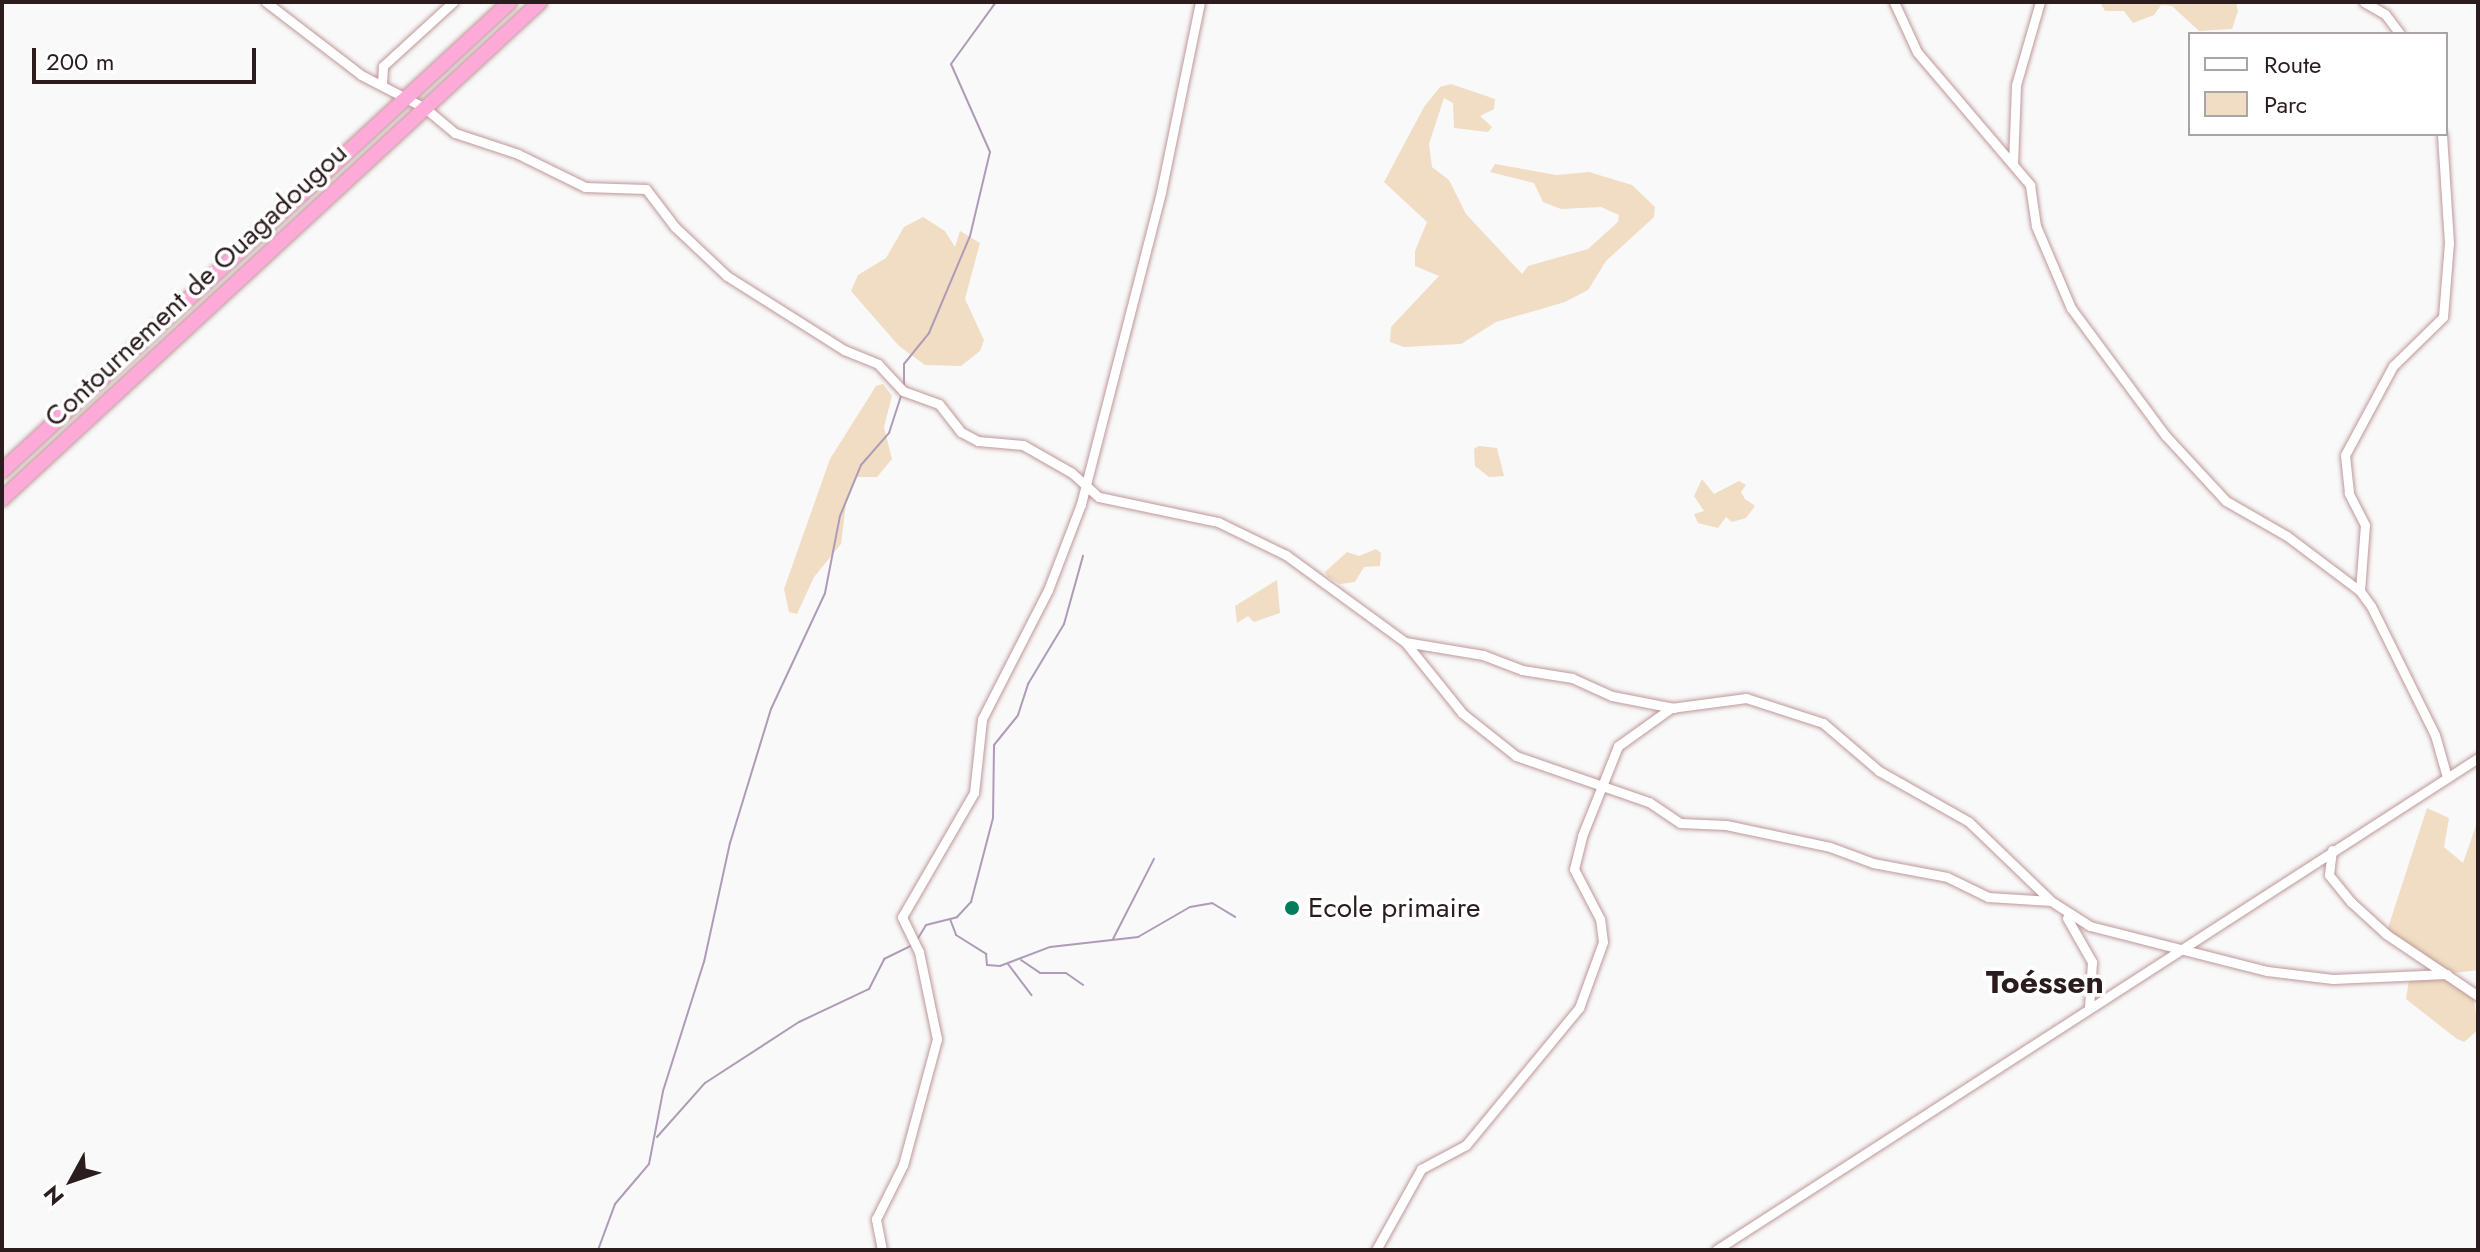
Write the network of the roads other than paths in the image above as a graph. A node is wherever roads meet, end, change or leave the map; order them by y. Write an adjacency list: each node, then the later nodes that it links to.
1 (266, 2): 10 (street)
2 (453, 2): 10 (street)
3 (510, 2): 11 (highway, Contournement de Ouagadougou)
4 (540, 2): 12 (highway, Contournement de Ouagadougou)
5 (1200, 2): 16 (street)
6 (2040, 2): 14 (street)
7 (2364, 2): 9 (street)
8 (1893, 3): 14 (street)
9 (2398, 32)
10 (382, 85): 11 (street)
11 (407, 97): 12 (street); 15 (highway, Contournement de Ouagadougou)
12 (425, 108): 16 (street); 17 (highway, Contournement de Ouagadougou)
13 (2442, 136): 18 (street)
14 (2013, 164): 18 (street)
15 (2, 471)
16 (1085, 487): 19 (street); 30 (street)
17 (2, 499)
18 (2360, 591): 22 (street)
19 (1405, 642): 20 (street); 23 (street)
20 (1674, 708): 23 (street); 25 (street)
21 (2478, 758): 22 (street)
22 (2447, 777): 24 (street)
23 (1600, 787): 25 (street); 31 (street)
24 (2332, 850): 26 (street); 27 (street)
25 (2054, 904): 26 (street); 29 (street)
26 (2185, 950): 27 (street); 29 (street)
27 (2447, 974): 28 (street)
28 (2478, 996)
29 (2089, 1007): 32 (street)
30 (882, 1250)
31 (1376, 1250)
32 (1716, 1250)

